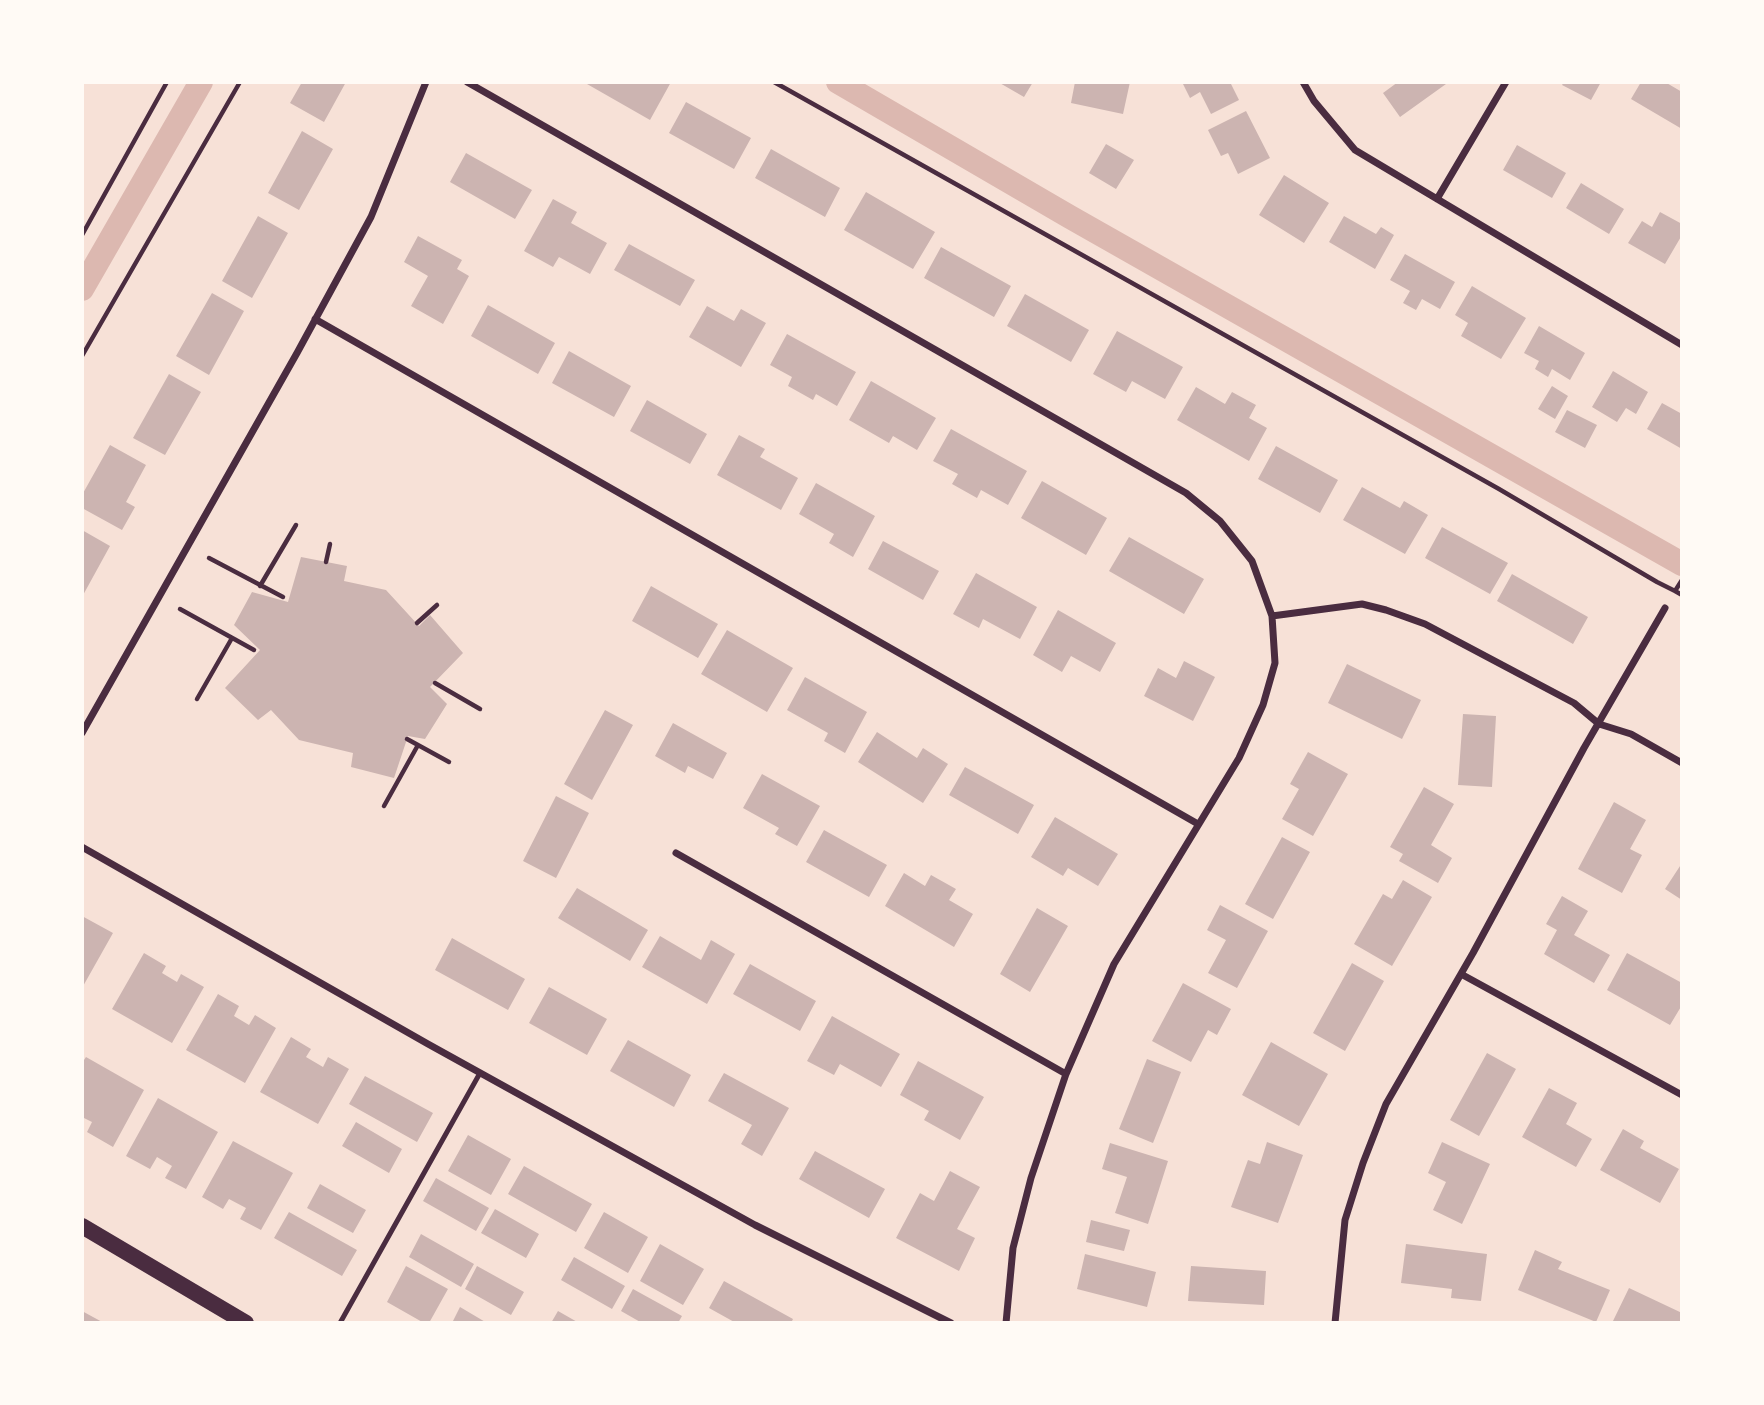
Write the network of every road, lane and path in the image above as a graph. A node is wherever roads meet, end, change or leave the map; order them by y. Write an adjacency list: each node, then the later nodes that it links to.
1 (167, 82): 9 (path)
2 (240, 82): 12 (path)
3 (426, 82): 10 (street)
4 (467, 82): 25 (street)
5 (774, 82): 19 (path)
6 (1303, 82): 8 (street)
7 (1506, 82): 8 (street)
8 (1437, 199): 11 (street)
9 (82, 235)
10 (315, 319): 33 (street); 39 (street)
11 (1682, 345)
12 (82, 356)
13 (296, 525): 18 (path)
14 (330, 544): 16 (path)
15 (209, 558): 18 (path)
16 (326, 562)
17 (1681, 581): 19 (path)
18 (260, 586): 21 (path)
19 (1675, 591): 20 (path)
20 (1682, 595)
21 (283, 597)
22 (437, 605): 26 (path)
23 (1665, 608): 32 (street)
24 (180, 609): 27 (path)
25 (1272, 616): 32 (street); 39 (street)
26 (417, 623)
27 (232, 638): 28 (path); 30 (path)
28 (254, 650)
29 (435, 682): 31 (path)
30 (197, 699)
31 (480, 709)
32 (1599, 724): 37 (street); 42 (street)
33 (82, 733)
34 (407, 739): 35 (path)
35 (418, 745): 36 (path); 38 (path)
36 (449, 762)
37 (1682, 763)
38 (384, 806)
39 (1198, 824): 44 (street)
40 (82, 847): 43 (street)
41 (676, 853): 44 (street)
42 (1461, 974): 45 (street); 51 (street)
43 (480, 1073): 48 (lane); 49 (street)
44 (1066, 1074): 50 (street)
45 (1682, 1096)
46 (82, 1226): 47 (main road)
47 (246, 1323)
48 (340, 1323)
49 (951, 1323)
50 (1006, 1323)
51 (1335, 1323)

